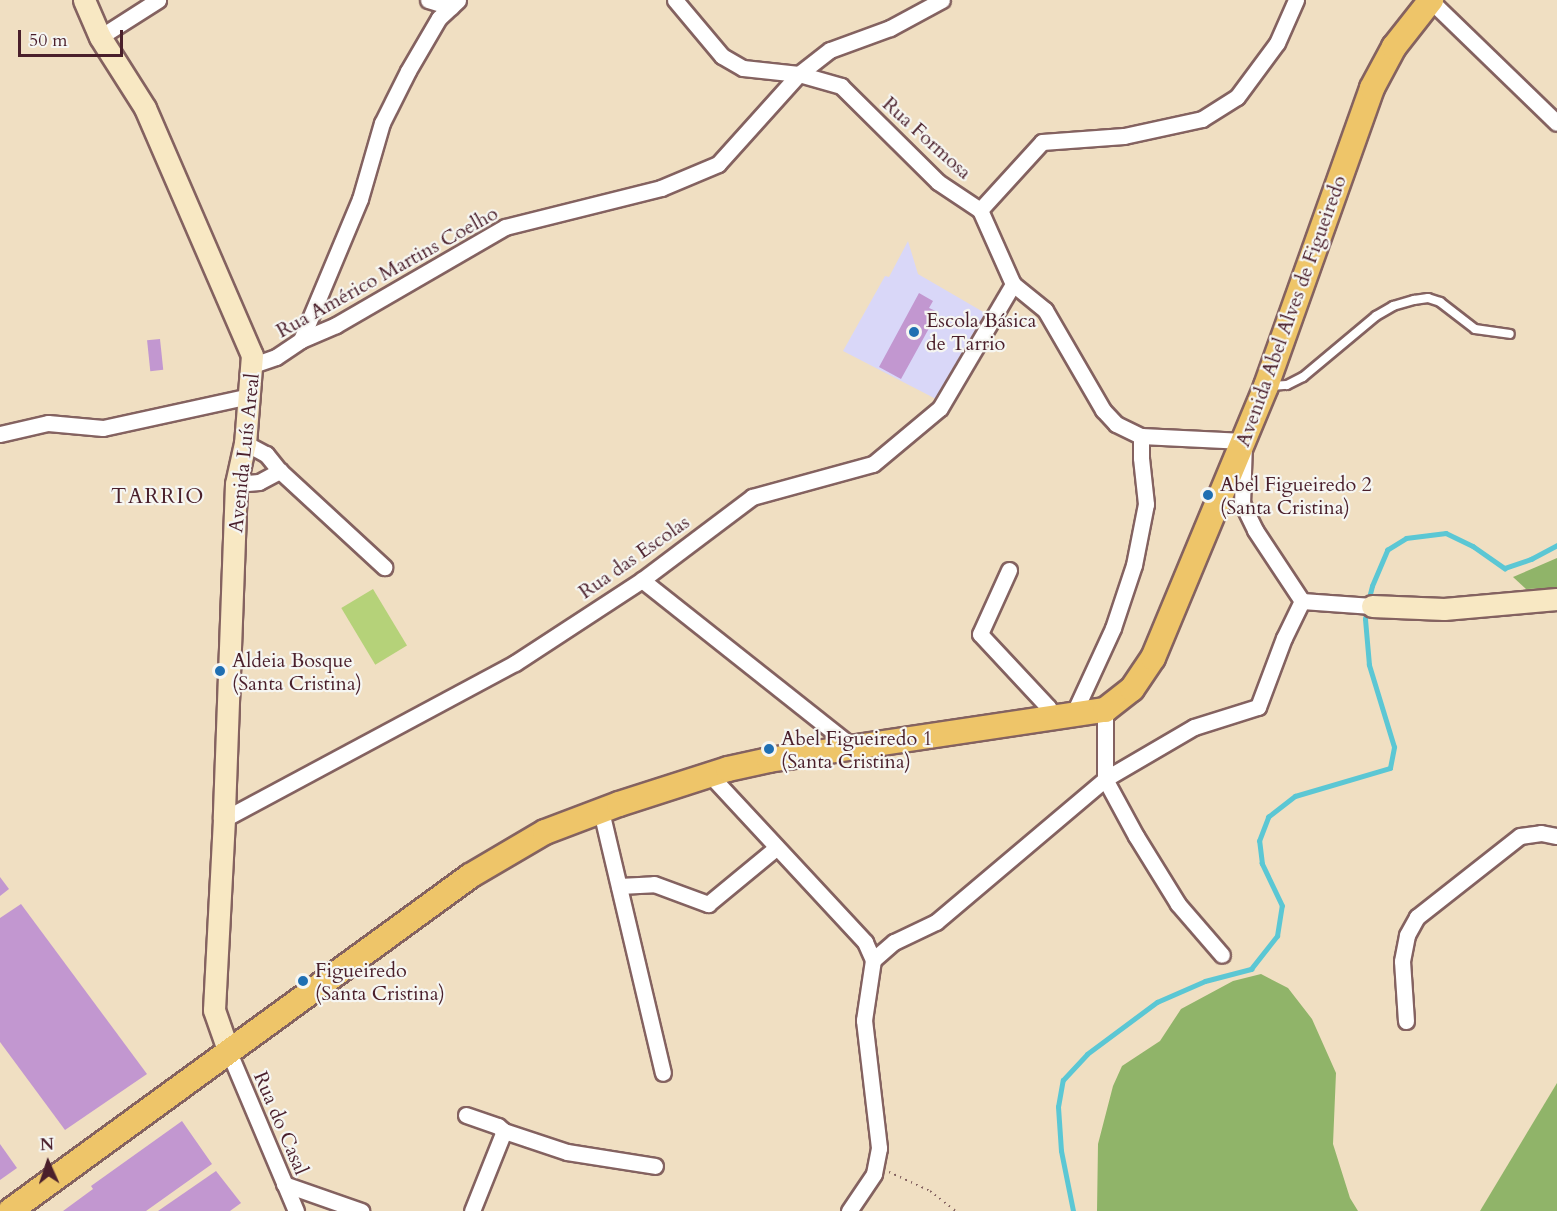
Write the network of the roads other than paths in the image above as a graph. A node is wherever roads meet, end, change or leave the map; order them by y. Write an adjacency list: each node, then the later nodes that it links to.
1 (84, 0): 9 (street, Avenida Luís Areal)
2 (158, 0): 9 (street)
3 (428, 0): 8 (street)
4 (675, 0): 10 (street, Rua Formosa)
5 (942, 0): 10 (street, Rua Américo Martins Coelho)
6 (1296, 0): 12 (street)
7 (1431, 0): 11 (street); 17 (main road, Avenida Abel Alves de Figueiredo)
8 (454, 4): 15 (street)
9 (100, 37): 16 (street, Avenida Luís Areal)
10 (799, 74): 12 (street, Rua Formosa); 15 (street, Rua Américo Martins Coelho)
11 (1557, 123)
12 (980, 210): 13 (street)
13 (1013, 284): 20 (street); 27 (street, Rua das Escolas)
14 (1510, 334): 17 (lane)
15 (301, 340): 16 (street, Rua Américo Martins Coelho)
16 (254, 366): 18 (street, Avenida Luís Areal)
17 (1266, 386): 21 (main road, Avenida Abel Alves de Figueiredo)
18 (250, 396): 19 (street); 22 (street, Avenida Luís Areal)
19 (0, 434)
20 (1142, 436): 21 (street); 32 (street)
21 (1244, 441): 29 (street); 31 (main road, Avenida Abel Alves de Figueiredo)
22 (245, 443): 23 (street); 24 (street, Avenida Luís Areal)
23 (280, 471): 24 (street); 25 (street)
24 (236, 484): 38 (street, Avenida Luís Areal)
25 (384, 567)
26 (1009, 570): 33 (street)
27 (642, 580): 34 (street); 38 (street, Rua das Escolas)
28 (1557, 599): 30 (street)
29 (1302, 601): 30 (street); 36 (street)
30 (1366, 606)
31 (1105, 710): 32 (main road, Avenida Abel Alves de Figueiredo); 36 (street)
32 (1073, 715): 33 (main road, Avenida Abel Alves de Figueiredo)
33 (1049, 719): 34 (main road, Avenida Abel Alves de Figueiredo)
34 (853, 747): 35 (main road, Avenida Abel Alves de Figueiredo)
35 (710, 775): 37 (main road, Avenida Abel Alves de Figueiredo); 40 (street)
36 (1106, 779): 42 (street); 43 (street)
37 (601, 811): 41 (street); 45 (main road, Avenida Abel Alves de Figueiredo)
38 (224, 819): 45 (street, Avenida Luís Areal)
39 (1557, 836): 44 (street)
40 (776, 848): 41 (street); 43 (street)
41 (619, 886): 46 (street)
42 (1222, 955)
43 (873, 960): 55 (street)
44 (1406, 1021)
45 (228, 1050): 50 (street, Rua do Casal); 51 (main road, Avenida Abel Alves de Figueiredo)
46 (663, 1073)
47 (466, 1115): 48 (street)
48 (504, 1131): 49 (street); 54 (street)
49 (655, 1166)
50 (284, 1184): 52 (street, Rua do Casal); 53 (street)
51 (10, 1211)
52 (296, 1211)
53 (361, 1211)
54 (472, 1211)
55 (849, 1211)

